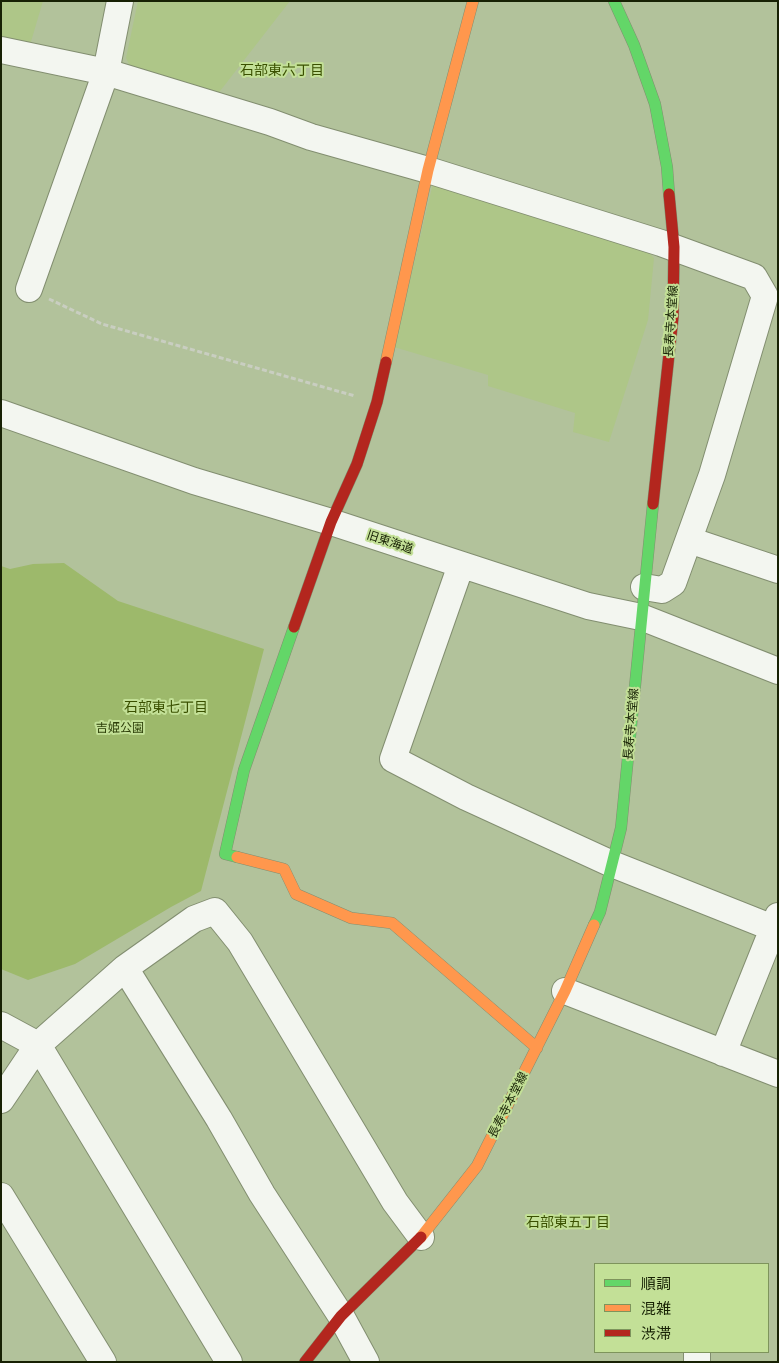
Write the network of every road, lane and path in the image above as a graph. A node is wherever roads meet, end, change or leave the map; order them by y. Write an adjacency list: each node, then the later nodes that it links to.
1 (120, 1): 5 (street)
2 (473, 1): 6 (main road)
3 (614, 1): 7 (main road, 長寿寺本堂線)
4 (1, 50): 5 (street)
5 (106, 72): 6 (street); 8 (street)
6 (428, 170): 7 (street); 9 (main road)
7 (674, 247): 12 (street); 15 (main road, 長寿寺本堂線)
8 (29, 290): 9 (path)
9 (377, 402): 11 (main road)
10 (1, 413): 11 (street, 旧東海道)
11 (331, 522): 13 (street, 旧東海道); 24 (main road)
12 (689, 540): 14 (street); 15 (street)
13 (461, 565): 16 (street, 旧東海道); 18 (street)
14 (778, 570)
15 (644, 587): 16 (main road, 長寿寺本堂線)
16 (641, 618): 17 (street, 旧東海道); 18 (main road, 長寿寺本堂線)
17 (778, 671)
18 (612, 864): 19 (street); 21 (main road, 長寿寺本堂線)
19 (775, 922): 25 (street)
20 (125, 968): 23 (street); 29 (street); 30 (street)
21 (564, 991): 24 (main road, 長寿寺本堂線); 25 (street)
22 (1, 1025): 23 (street)
23 (38, 1045): 27 (street); 32 (street)
24 (537, 1048): 29 (main road, 長寿寺本堂線)
25 (723, 1053): 26 (street)
26 (778, 1074)
27 (1, 1100)
28 (1, 1196): 31 (street)
29 (421, 1237): 30 (main road, 長寿寺本堂線)
30 (341, 1316): 33 (main road, 長寿寺本堂線); 34 (street)
31 (103, 1362)
32 (229, 1362)
33 (305, 1362)
34 (366, 1362)

